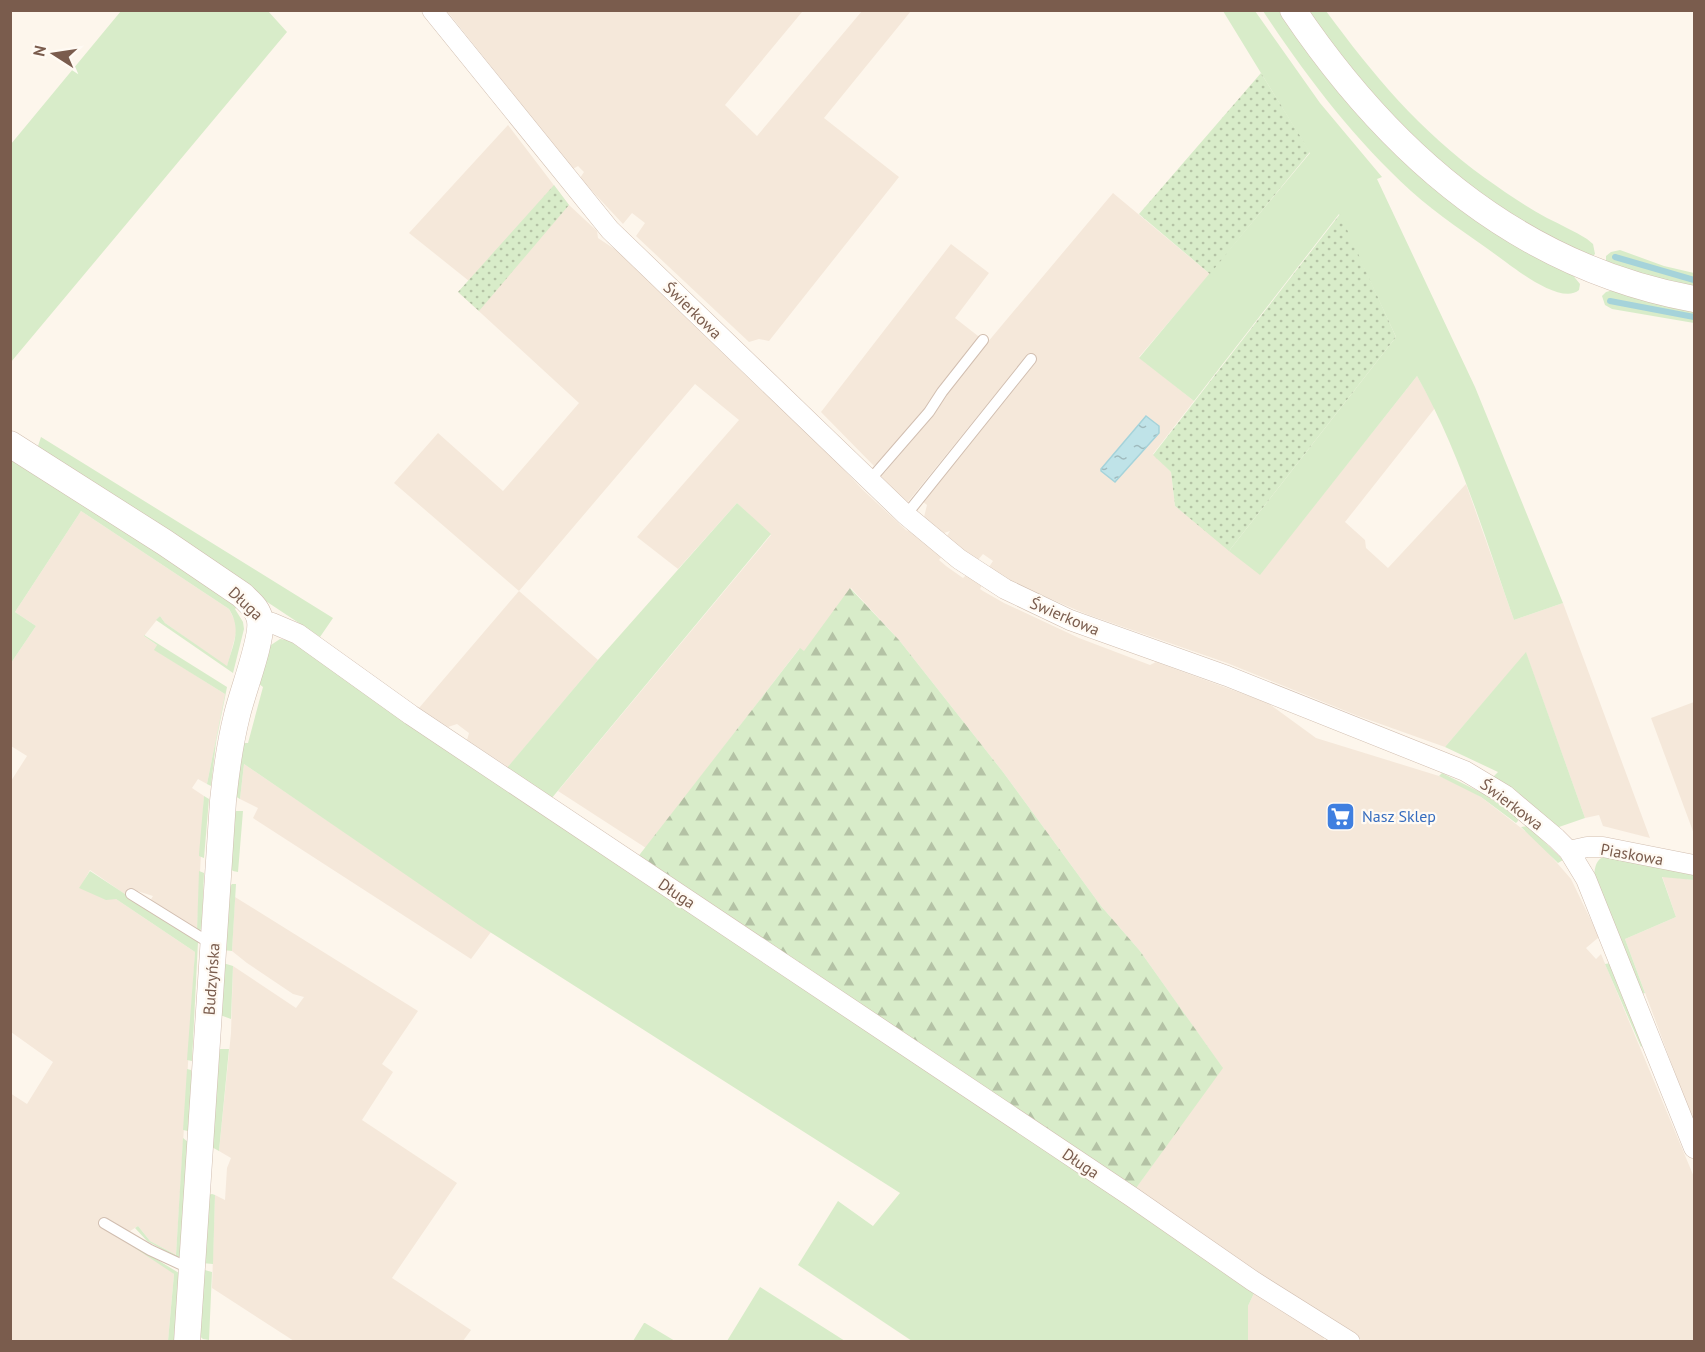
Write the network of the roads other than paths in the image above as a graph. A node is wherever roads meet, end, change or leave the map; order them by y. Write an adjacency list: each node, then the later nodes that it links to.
1 (432, 10): 7 (street, Świerkowa)
2 (1293, 10): 3 (street)
3 (1695, 299)
4 (983, 340): 7 (lane)
5 (1030, 359): 8 (lane)
6 (10, 444): 9 (street, Długa)
7 (870, 480): 8 (street, Świerkowa)
8 (906, 515): 10 (street, Świerkowa)
9 (261, 620): 13 (street, Budzyńska); 20 (street, Długa)
10 (1569, 851): 11 (street, Piaskowa); 14 (street, Świerkowa)
11 (1695, 866)
12 (131, 894): 13 (lane)
13 (213, 945): 18 (street, Budzyńska)
14 (1695, 1148)
15 (104, 1223): 17 (lane)
16 (132, 1230): 17 (lane)
17 (150, 1250): 18 (lane)
18 (192, 1269): 19 (street, Budzyńska)
19 (187, 1341)
20 (1350, 1341)

